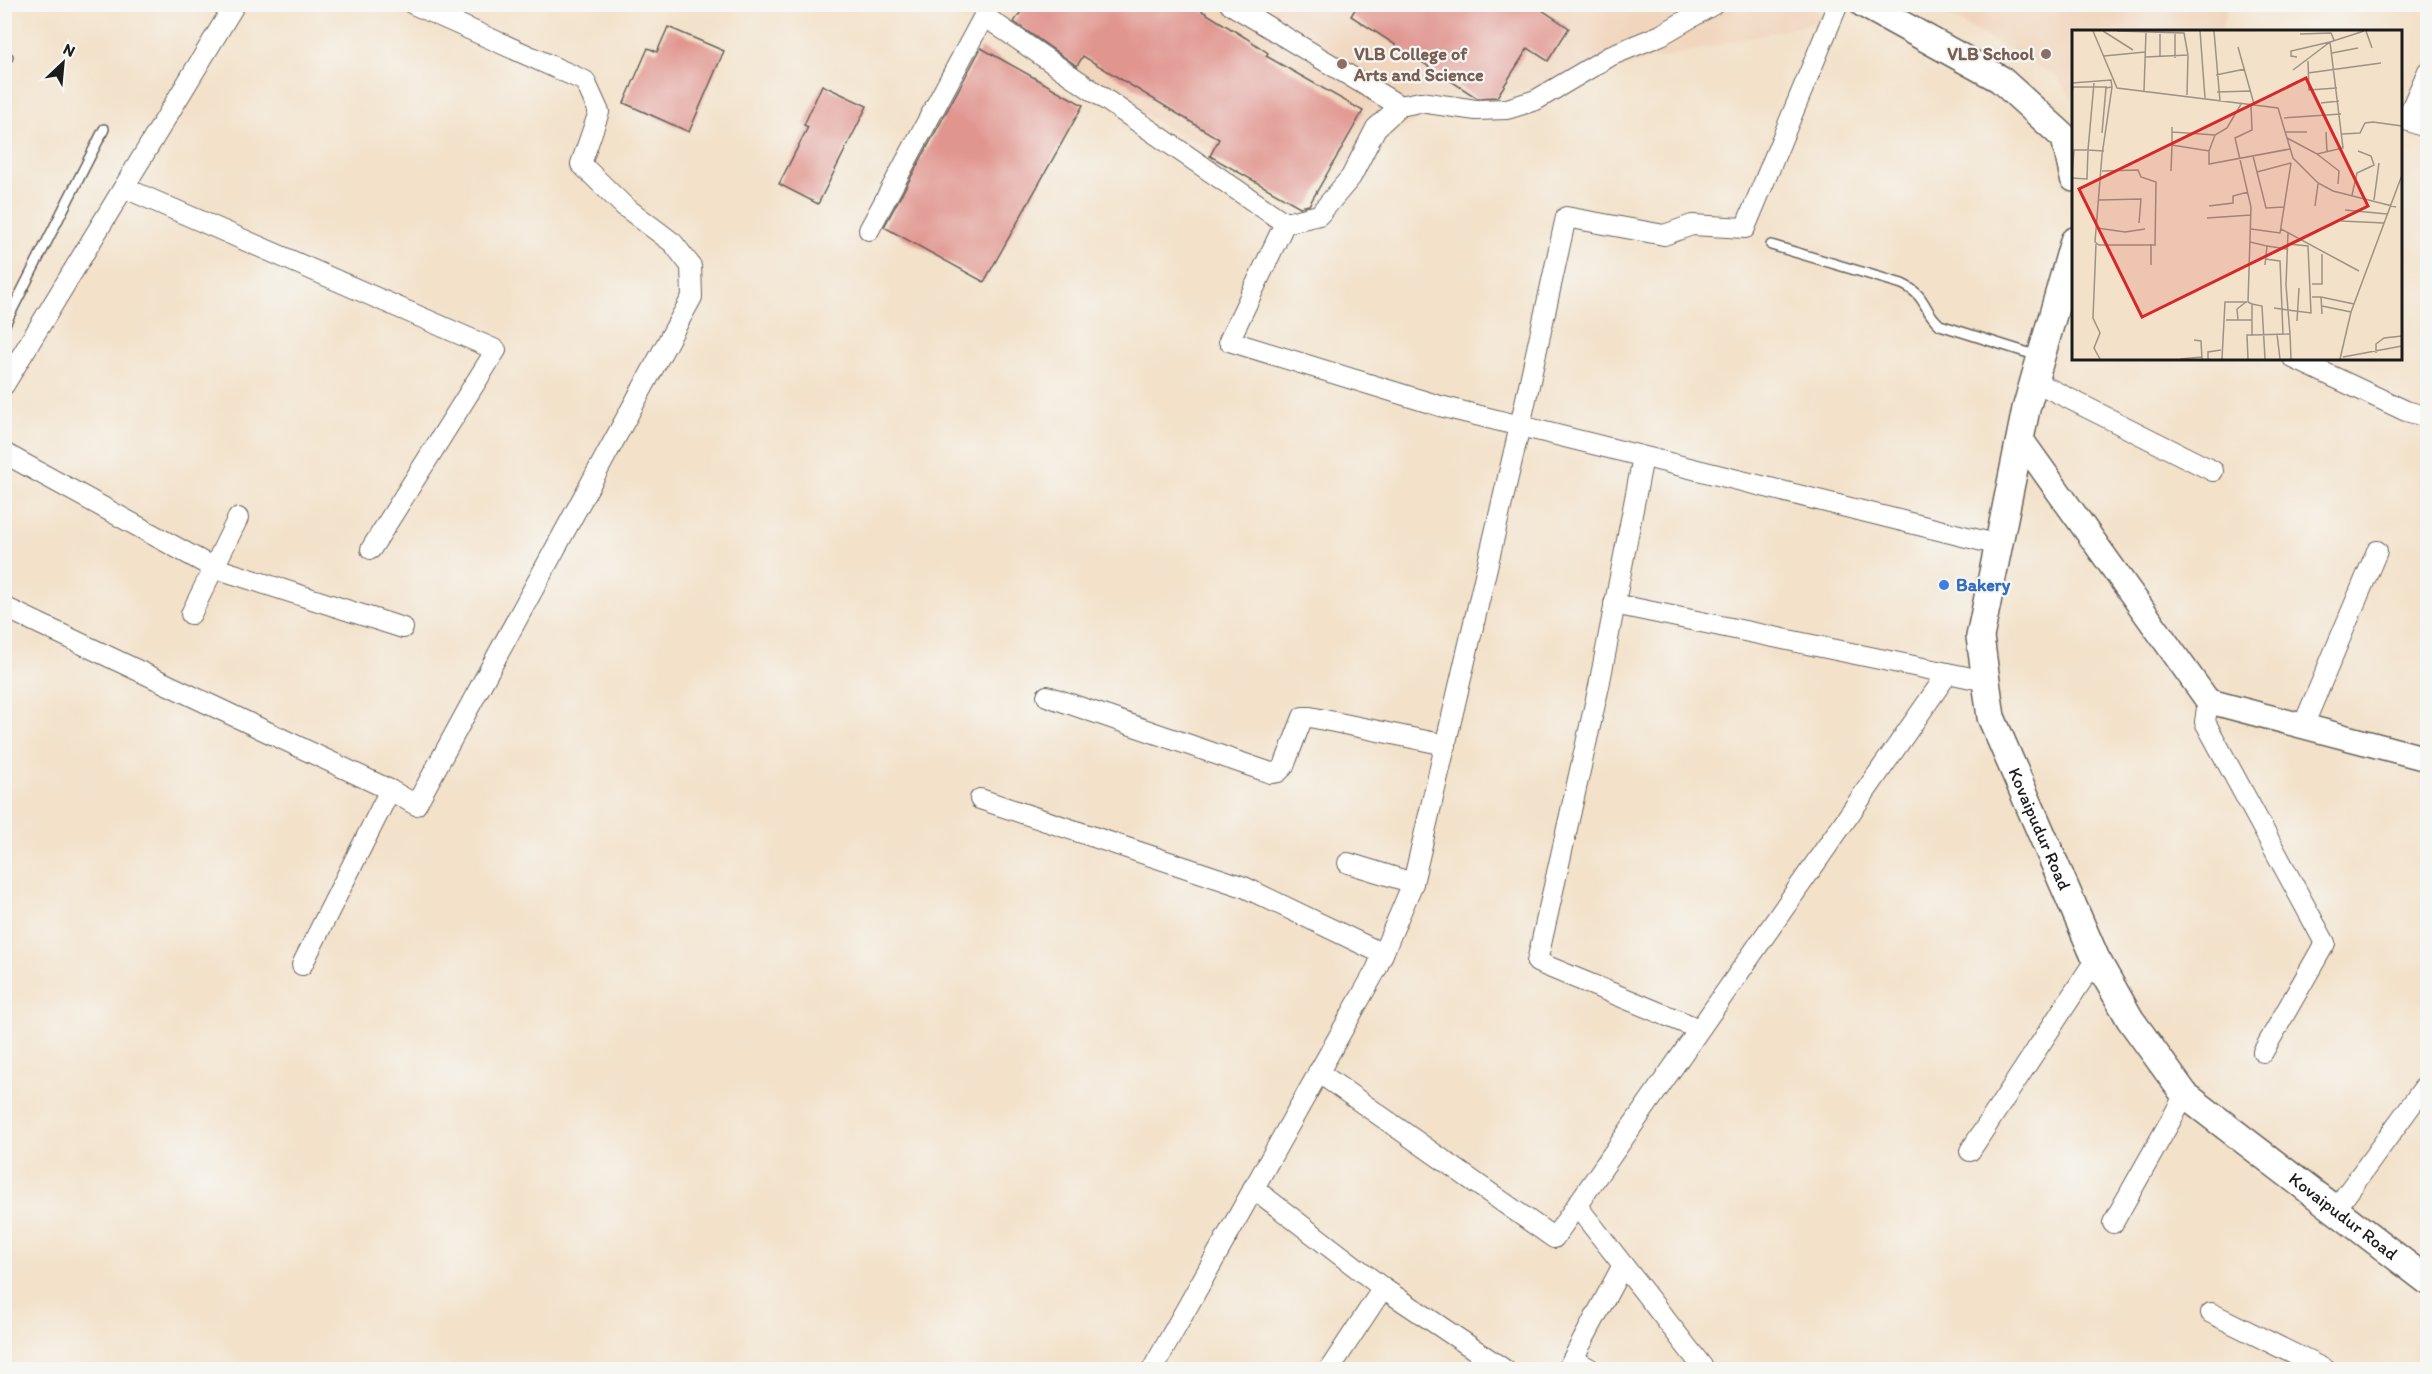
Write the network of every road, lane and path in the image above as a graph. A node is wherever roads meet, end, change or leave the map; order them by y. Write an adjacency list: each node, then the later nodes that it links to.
1 (413, 4): 44 (street)
2 (1230, 4): 9 (street)
3 (1714, 4): 9 (street)
4 (1838, 4): 23 (street)
5 (230, 6): 13 (street)
6 (1871, 6): 12 (main road)
7 (984, 10): 14 (street); 15 (street)
8 (2427, 72): 10 (street)
9 (1400, 106): 14 (street)
10 (2427, 128)
11 (104, 129): 18 (lane)
12 (2072, 173)
13 (125, 188): 21 (street); 30 (street)
14 (1285, 223): 23 (street)
15 (868, 230)
16 (1771, 245): 20 (lane)
17 (2072, 251): 20 (main road, Kovaipudur Road)
18 (4, 326)
19 (2297, 360): 22 (street)
20 (2037, 369): 24 (main road, Kovaipudur Road); 27 (street)
21 (4, 385)
22 (2427, 417)
23 (1520, 426): 26 (street); 42 (street)
24 (2020, 438): 29 (main road, Kovaipudur Road); 40 (street)
25 (4, 453): 32 (street)
26 (1643, 457): 29 (street); 33 (street)
27 (2213, 471)
28 (238, 518): 32 (street)
29 (1999, 545): 38 (main road, Kovaipudur Road)
30 (371, 549)
31 (2377, 551): 41 (street)
32 (212, 567): 35 (street); 36 (street)
33 (1614, 604): 37 (street); 51 (street)
34 (4, 607): 44 (street)
35 (191, 614)
36 (403, 628)
37 (1948, 673): 38 (street); 51 (street)
38 (1986, 681): 49 (main road, Kovaipudur Road)
39 (1047, 696): 42 (street)
40 (2208, 701): 41 (street); 52 (street)
41 (2303, 726): 43 (street)
42 (1446, 746): 47 (street)
43 (2427, 759)
44 (390, 789): 50 (street)
45 (980, 799): 48 (street)
46 (1348, 863): 47 (street)
47 (1413, 883): 48 (street)
48 (1383, 954): 53 (street)
49 (2096, 959): 55 (main road, Kovaipudur Road); 56 (street)
50 (302, 965)
51 (1699, 1029): 58 (street)
52 (2263, 1052)
53 (1318, 1072): 57 (street); 58 (street)
54 (2427, 1083): 59 (street)
55 (2185, 1095): 59 (main road, Kovaipudur Road); 60 (street)
56 (1970, 1151)
57 (1253, 1188): 63 (street); 66 (street)
58 (1576, 1206): 61 (street)
59 (2335, 1210): 62 (main road, Kovaipudur Road)
60 (2113, 1223)
61 (1623, 1265): 65 (street); 70 (street)
62 (2427, 1281)
63 (1383, 1288): 67 (street); 68 (street)
64 (2211, 1313): 71 (street)
65 (1570, 1364): 69 (street)
66 (1152, 1370)
67 (1329, 1370)
68 (1505, 1370)
69 (1592, 1370)
70 (1705, 1370)
71 (2326, 1370)

